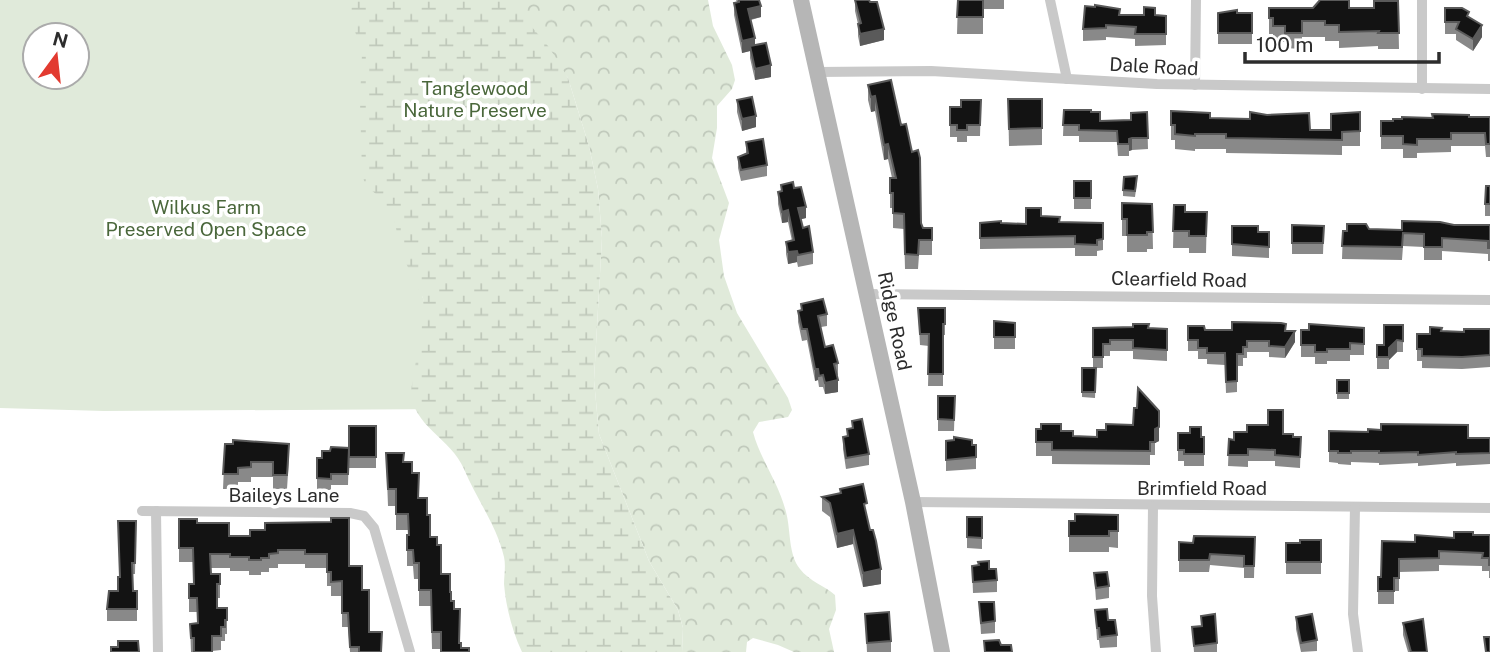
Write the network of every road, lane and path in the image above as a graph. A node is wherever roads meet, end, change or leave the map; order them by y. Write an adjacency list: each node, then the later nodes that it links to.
1 (801, 0): 5 (street, Ridge Road)
2 (1050, 0): 6 (street)
3 (1196, 0): 7 (street)
4 (1422, 0): 8 (street)
5 (817, 72): 6 (street, Dale Road); 10 (street, Ridge Road)
6 (1067, 79): 7 (street, Dale Road)
7 (1195, 85): 8 (street, Dale Road)
8 (1422, 89): 9 (street, Dale Road)
9 (1490, 89)
10 (867, 294): 11 (street, Clearfield Road); 12 (street, Ridge Road)
11 (1490, 300)
12 (913, 502): 13 (street, Brimfield Road); 20 (street, Ridge Road)
13 (1153, 506): 14 (street, Brimfield Road); 21 (street)
14 (1355, 507): 15 (street, Brimfield Road); 22 (street)
15 (1490, 508)
16 (142, 511): 17 (street, Baileys Lane)
17 (156, 512): 18 (street); 19 (street, Baileys Lane)
18 (158, 652)
19 (410, 652)
20 (942, 652)
21 (1156, 652)
22 (1358, 652)

